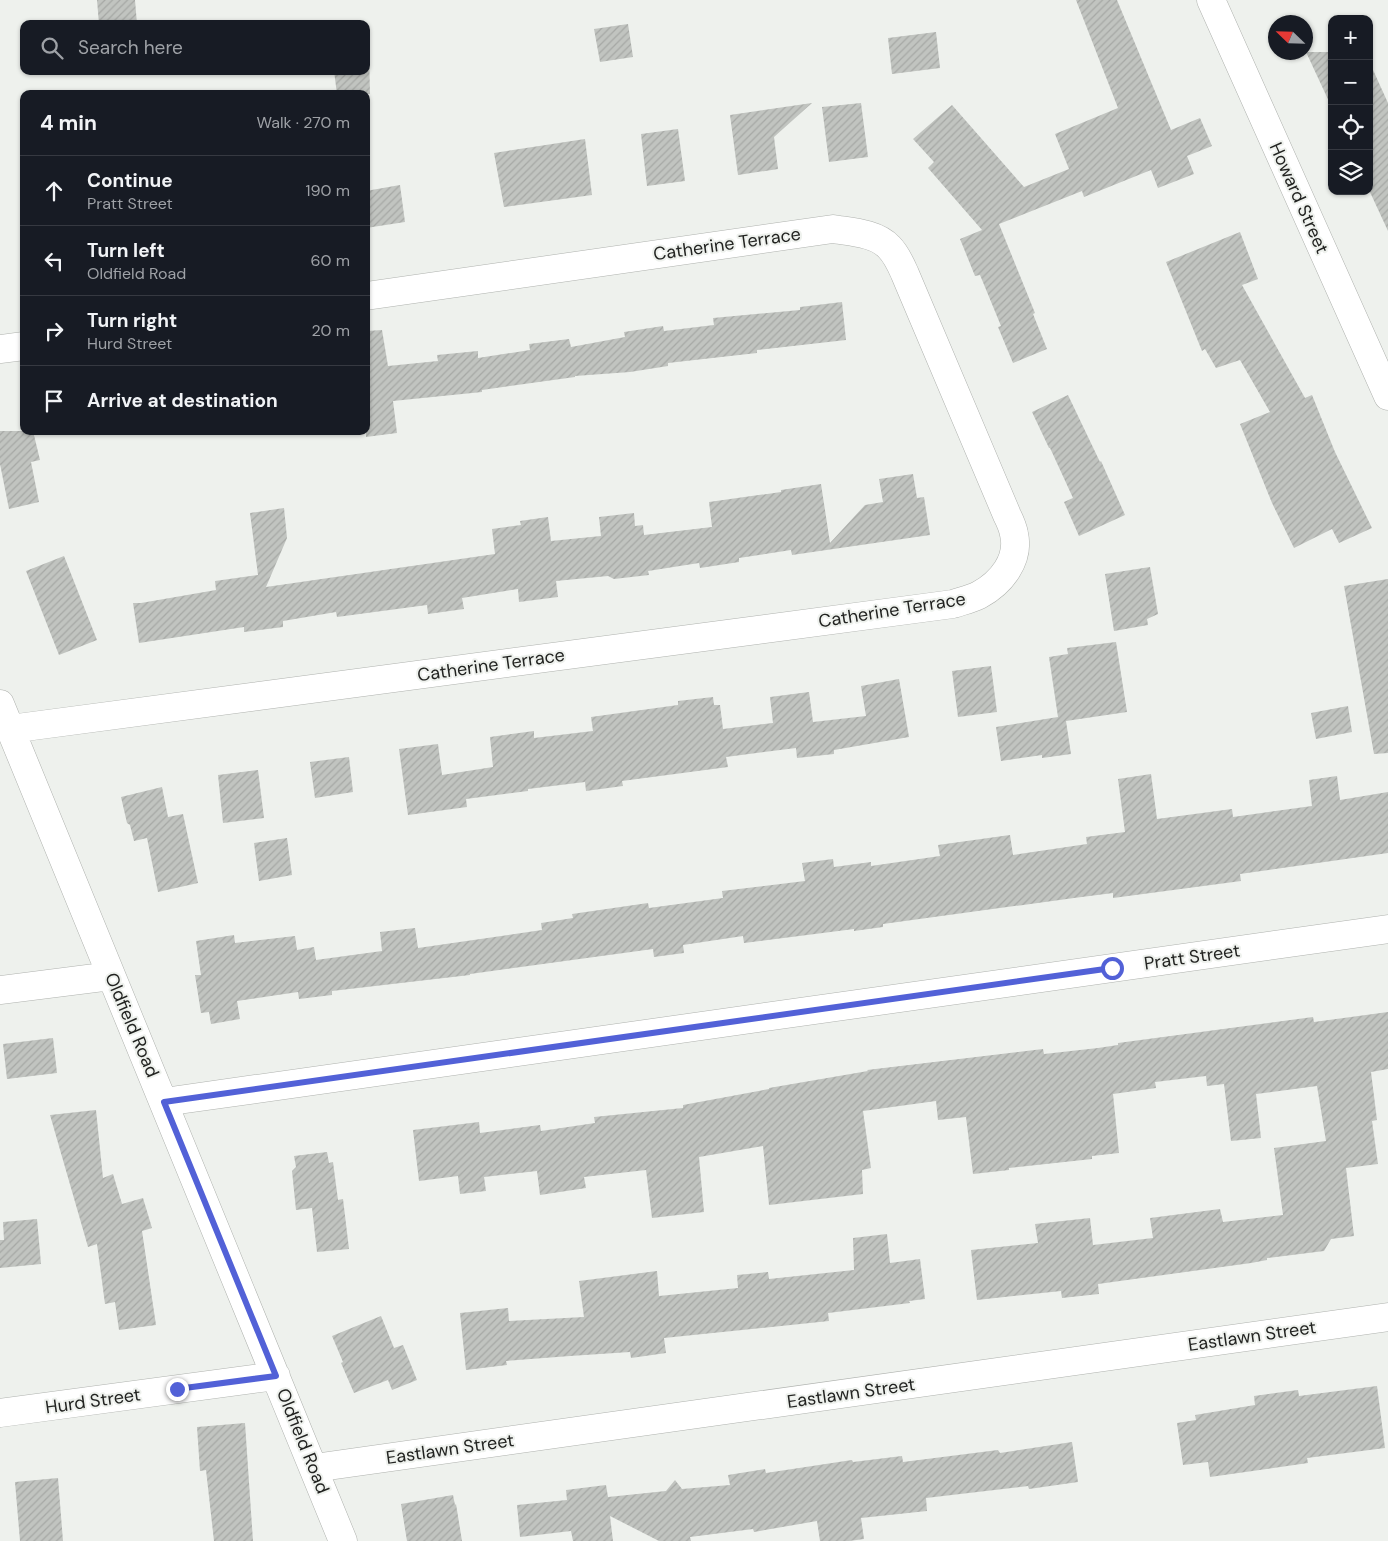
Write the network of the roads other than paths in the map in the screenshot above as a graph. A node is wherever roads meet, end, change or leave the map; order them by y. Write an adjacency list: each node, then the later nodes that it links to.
1 (1211, 0): 5 (street, Howard Street)
2 (370, 295): 7 (street, Catherine Terrace)
3 (20, 346): 4 (street)
4 (0, 349)
5 (1388, 396)
6 (0, 704): 7 (street, Oldfield Road)
7 (10, 728): 9 (street, Oldfield Road)
8 (1388, 930): 11 (street, Pratt Street)
9 (111, 976): 10 (street); 11 (street, Oldfield Road)
10 (0, 990)
11 (164, 1102): 13 (street, Oldfield Road)
12 (1388, 1317): 15 (street, Eastlawn Street)
13 (276, 1376): 14 (street, Hurd Street); 15 (street, Oldfield Road)
14 (0, 1413)
15 (314, 1468): 16 (street, Oldfield Road)
16 (343, 1541)

